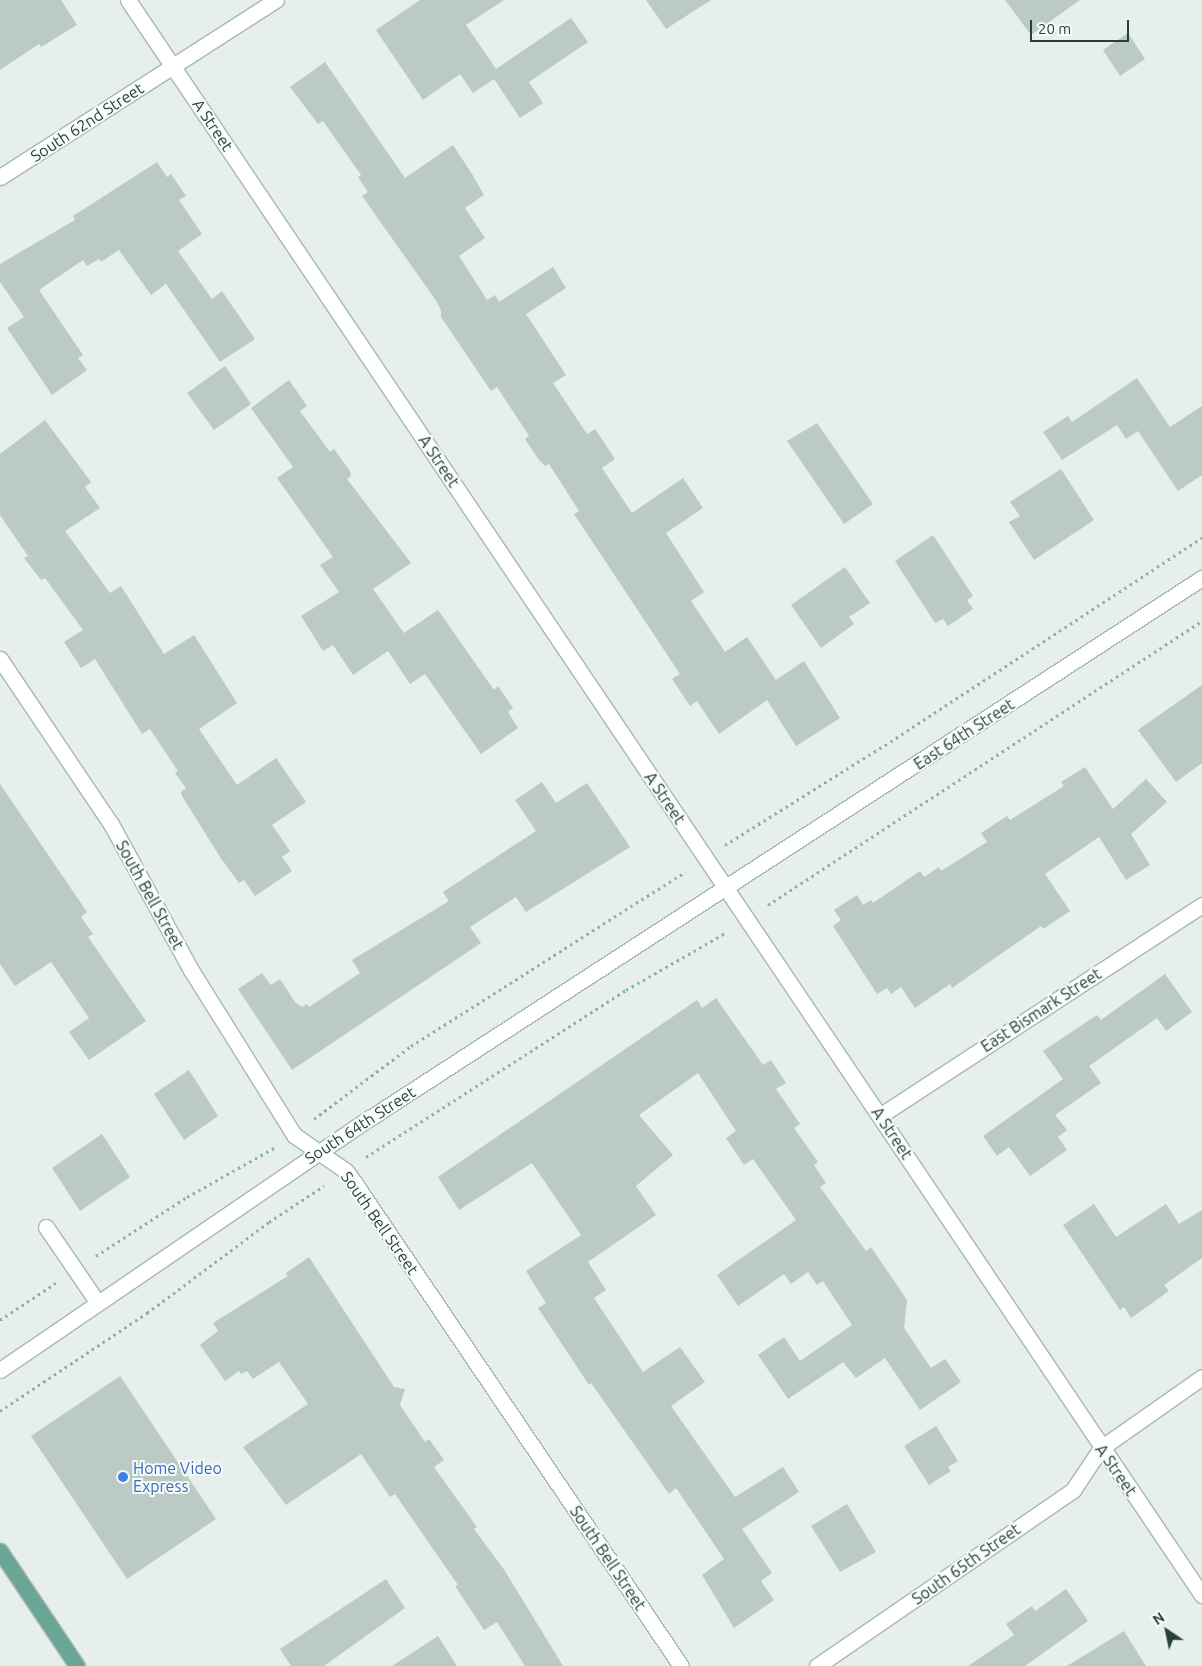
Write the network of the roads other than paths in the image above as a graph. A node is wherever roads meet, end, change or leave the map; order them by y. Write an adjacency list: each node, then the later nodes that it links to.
1 (128, 0): 3 (street, A Street)
2 (276, 0): 3 (street, South 62nd Street)
3 (174, 66): 4 (street, South 62nd Street); 7 (street, A Street)
4 (0, 177)
5 (1202, 578): 7 (street, East 64th Street)
6 (0, 659): 10 (street, South Bell Street)
7 (726, 889): 9 (street, A Street); 10 (street, South 64th Street)
8 (1202, 905): 9 (street, East Bismark Street)
9 (881, 1115): 15 (street, A Street)
10 (320, 1152): 12 (street, South 64th Street); 19 (street, South Bell Street)
11 (46, 1227): 12 (street)
12 (98, 1303): 13 (street, South 64th Street)
13 (0, 1370)
14 (1202, 1377): 15 (street)
15 (1101, 1448): 17 (street, A Street); 20 (street, South 65th Street)
16 (0, 1551): 18 (main road)
17 (1202, 1595)
18 (77, 1666)
19 (681, 1666)
20 (817, 1666)

